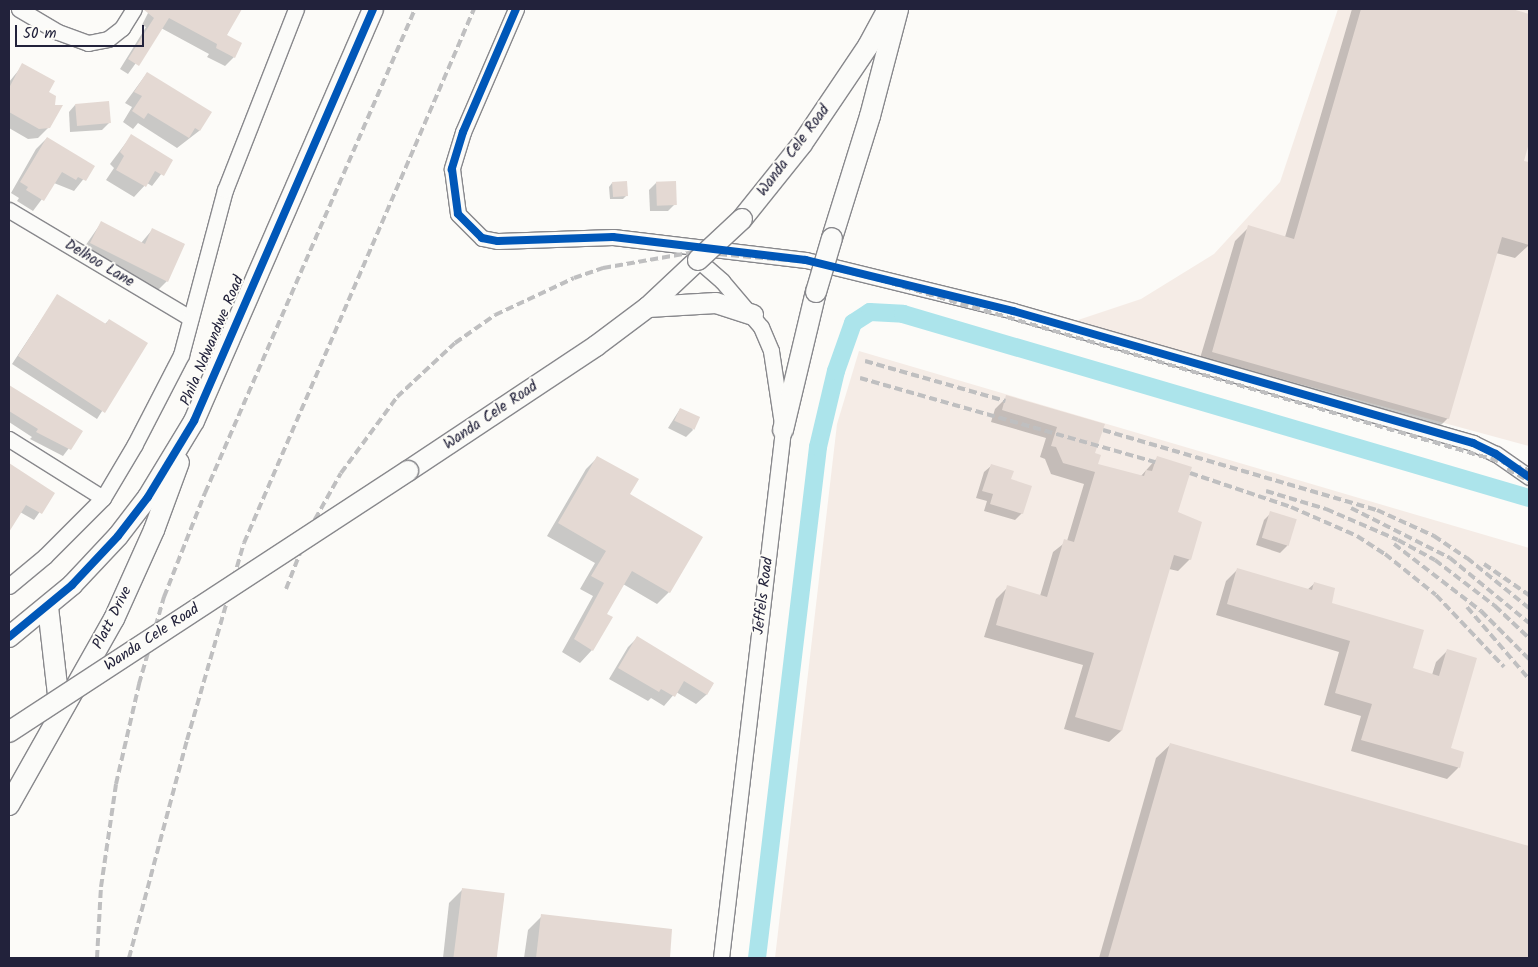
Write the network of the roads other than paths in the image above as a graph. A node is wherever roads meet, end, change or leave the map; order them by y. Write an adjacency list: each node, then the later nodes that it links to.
1 (19, 9): 2 (street)
2 (134, 9)
3 (296, 9): 12 (street, Phila Ndwandwe Road)
4 (516, 9): 16 (street)
5 (888, 9): 9 (main road, Wanda Cele Road, bridge)
6 (898, 9): 14 (main road, bridge)
7 (370, 10): 13 (main road, Phila Ndwandwe Road)
8 (9, 210): 12 (street, Delhoo Lane)
9 (698, 260): 10 (main road, Wanda Cele Road); 11 (street, Jeffels Road)
10 (648, 307): 11 (main road); 22 (main road, Wanda Cele Road, bridge)
11 (753, 315): 14 (street, Jeffels Road)
12 (190, 318): 17 (street, Phila Ndwandwe Road)
13 (194, 421): 19 (main road, Phila Ndwandwe Road); 21 (main road, Platt Drive)
14 (783, 430): 24 (street, Jeffels Road)
15 (9, 439): 17 (street)
16 (1529, 477)
17 (103, 498): 18 (street, Phila Ndwandwe Road)
18 (9, 586)
19 (48, 607): 20 (main road, Phila Ndwandwe Road); 21 (main road)
20 (9, 637)
21 (60, 712): 23 (main road, Platt Drive)
22 (9, 732)
23 (9, 805)
24 (721, 958)

